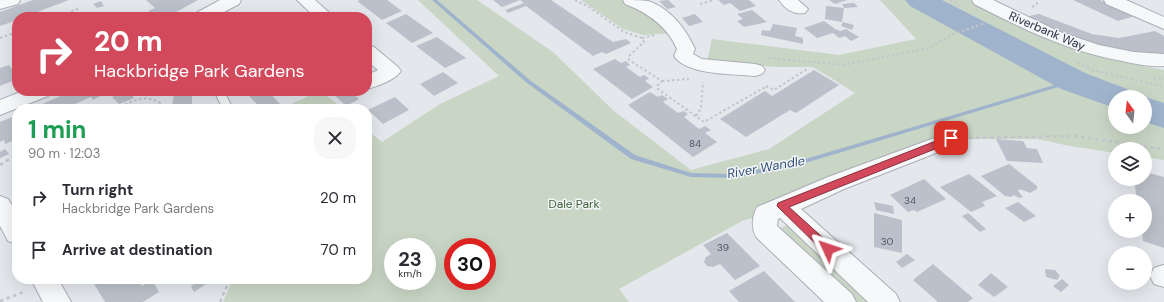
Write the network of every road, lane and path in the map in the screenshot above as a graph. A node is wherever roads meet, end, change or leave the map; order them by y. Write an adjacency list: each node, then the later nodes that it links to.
1 (12, 0): 9 (street)
2 (232, 0): 13 (street)
3 (305, 0): 14 (street)
4 (575, 0): 29 (path)
5 (631, 0): 21 (street)
6 (714, 0): 10 (path)
7 (980, 0): 20 (street, Riverbank Way)
8 (1112, 0): 16 (street)
9 (0, 4)
10 (700, 4)
11 (78, 10): 12 (path)
12 (72, 12)
13 (211, 12)
14 (319, 12)
15 (986, 23): 21 (path)
16 (1164, 24)
17 (12, 34): 18 (path)
18 (0, 38)
19 (372, 55): 22 (street)
20 (1164, 60)
21 (761, 64)
22 (372, 80)
23 (704, 80): 29 (path)
24 (767, 86): 29 (path)
25 (29, 96): 28 (street)
26 (127, 104): 27 (path)
27 (160, 104)
28 (0, 108)
29 (696, 116)
30 (951, 138): 31 (path); 35 (street)
31 (1164, 149)
32 (12, 157): 33 (path)
33 (0, 165)
34 (0, 206): 36 (street)
35 (782, 206): 41 (street); 42 (street)
36 (12, 226)
37 (228, 284): 40 (path)
38 (49, 288): 39 (path)
39 (0, 301)
40 (220, 302)
41 (842, 302)
42 (886, 302)

